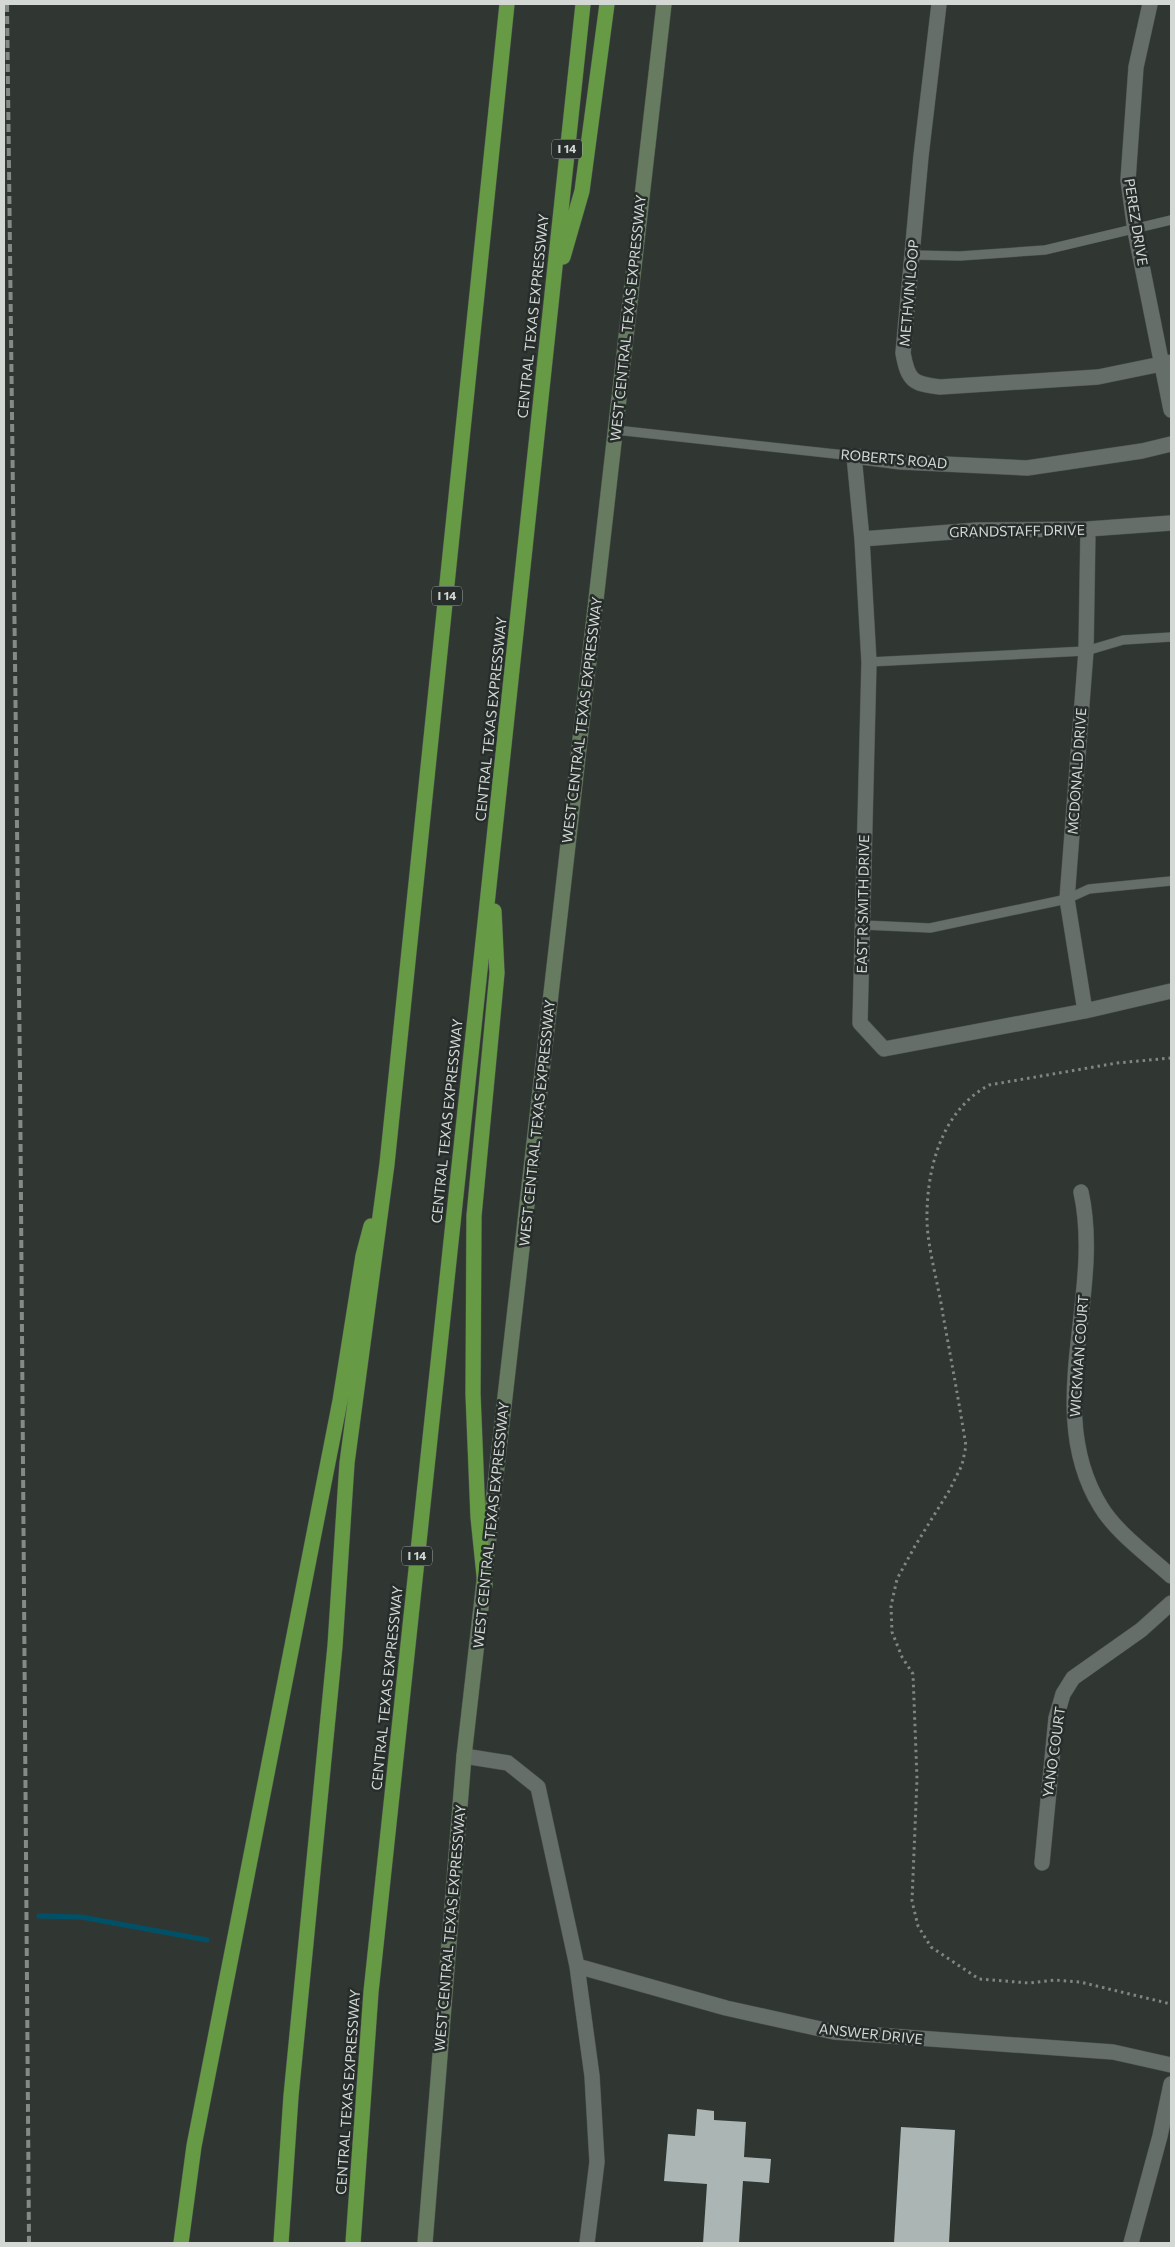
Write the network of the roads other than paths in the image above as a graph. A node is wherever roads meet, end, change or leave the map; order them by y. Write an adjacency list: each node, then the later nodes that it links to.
1 (507, 4): 28 (highway, I 14)
2 (583, 4): 10 (highway, CENTRAL TEXAS EXPRESSWAY / I 14)
3 (608, 4): 10 (highway)
4 (664, 4): 13 (main road, WEST CENTRAL TEXAS EXPRESSWAY)
5 (940, 4): 9 (street, METHVIN LOOP)
6 (1150, 4): 8 (street, PEREZ DRIVE)
7 (1171, 220): 8 (lane)
8 (1135, 230): 9 (lane); 11 (street, PEREZ DRIVE)
9 (913, 255): 11 (street, METHVIN LOOP)
10 (552, 294): 22 (highway, CENTRAL TEXAS EXPRESSWAY / I 14)
11 (1167, 363): 12 (street, PEREZ DRIVE)
12 (1171, 410)
13 (616, 430): 15 (lane, ROBERTS ROAD); 31 (main road, WEST CENTRAL TEXAS EXPRESSWAY)
14 (1171, 444): 15 (street, ROBERTS ROAD)
15 (854, 456): 18 (street, EAST R SMITH DRIVE)
16 (1171, 523): 17 (street, GRANDSTAFF DRIVE)
17 (1088, 529): 18 (street, GRANDSTAFF DRIVE); 20 (street, MCDONALD DRIVE)
18 (862, 539): 21 (street, EAST R SMITH DRIVE)
19 (1171, 636): 20 (lane)
20 (1086, 651): 21 (lane); 24 (street, MCDONALD DRIVE)
21 (869, 662): 25 (street, EAST R SMITH DRIVE)
22 (491, 870): 31 (highway); 40 (highway, CENTRAL TEXAS EXPRESSWAY / I 14)
23 (1171, 881): 24 (lane)
24 (1067, 899): 25 (lane); 27 (street, MCDONALD DRIVE)
25 (863, 925): 27 (street, EAST R SMITH DRIVE)
26 (1171, 991): 27 (street, EAST R SMITH DRIVE)
27 (1085, 1010)
28 (388, 1164): 38 (highway); 39 (highway, I 14)
29 (1081, 1192): 30 (street, WICKMAN COURT)
30 (1171, 1576)
31 (485, 1585): 33 (main road, WEST CENTRAL TEXAS EXPRESSWAY)
32 (1171, 1603): 34 (street, YANO COURT)
33 (464, 1756): 35 (street); 41 (main road, WEST CENTRAL TEXAS EXPRESSWAY)
34 (1042, 1863)
35 (577, 1966): 36 (street, ANSWER DRIVE); 42 (street)
36 (1171, 2065)
37 (1171, 2084): 43 (street)
38 (181, 2243)
39 (281, 2243)
40 (353, 2243)
41 (425, 2243)
42 (587, 2243)
43 (1131, 2243)

